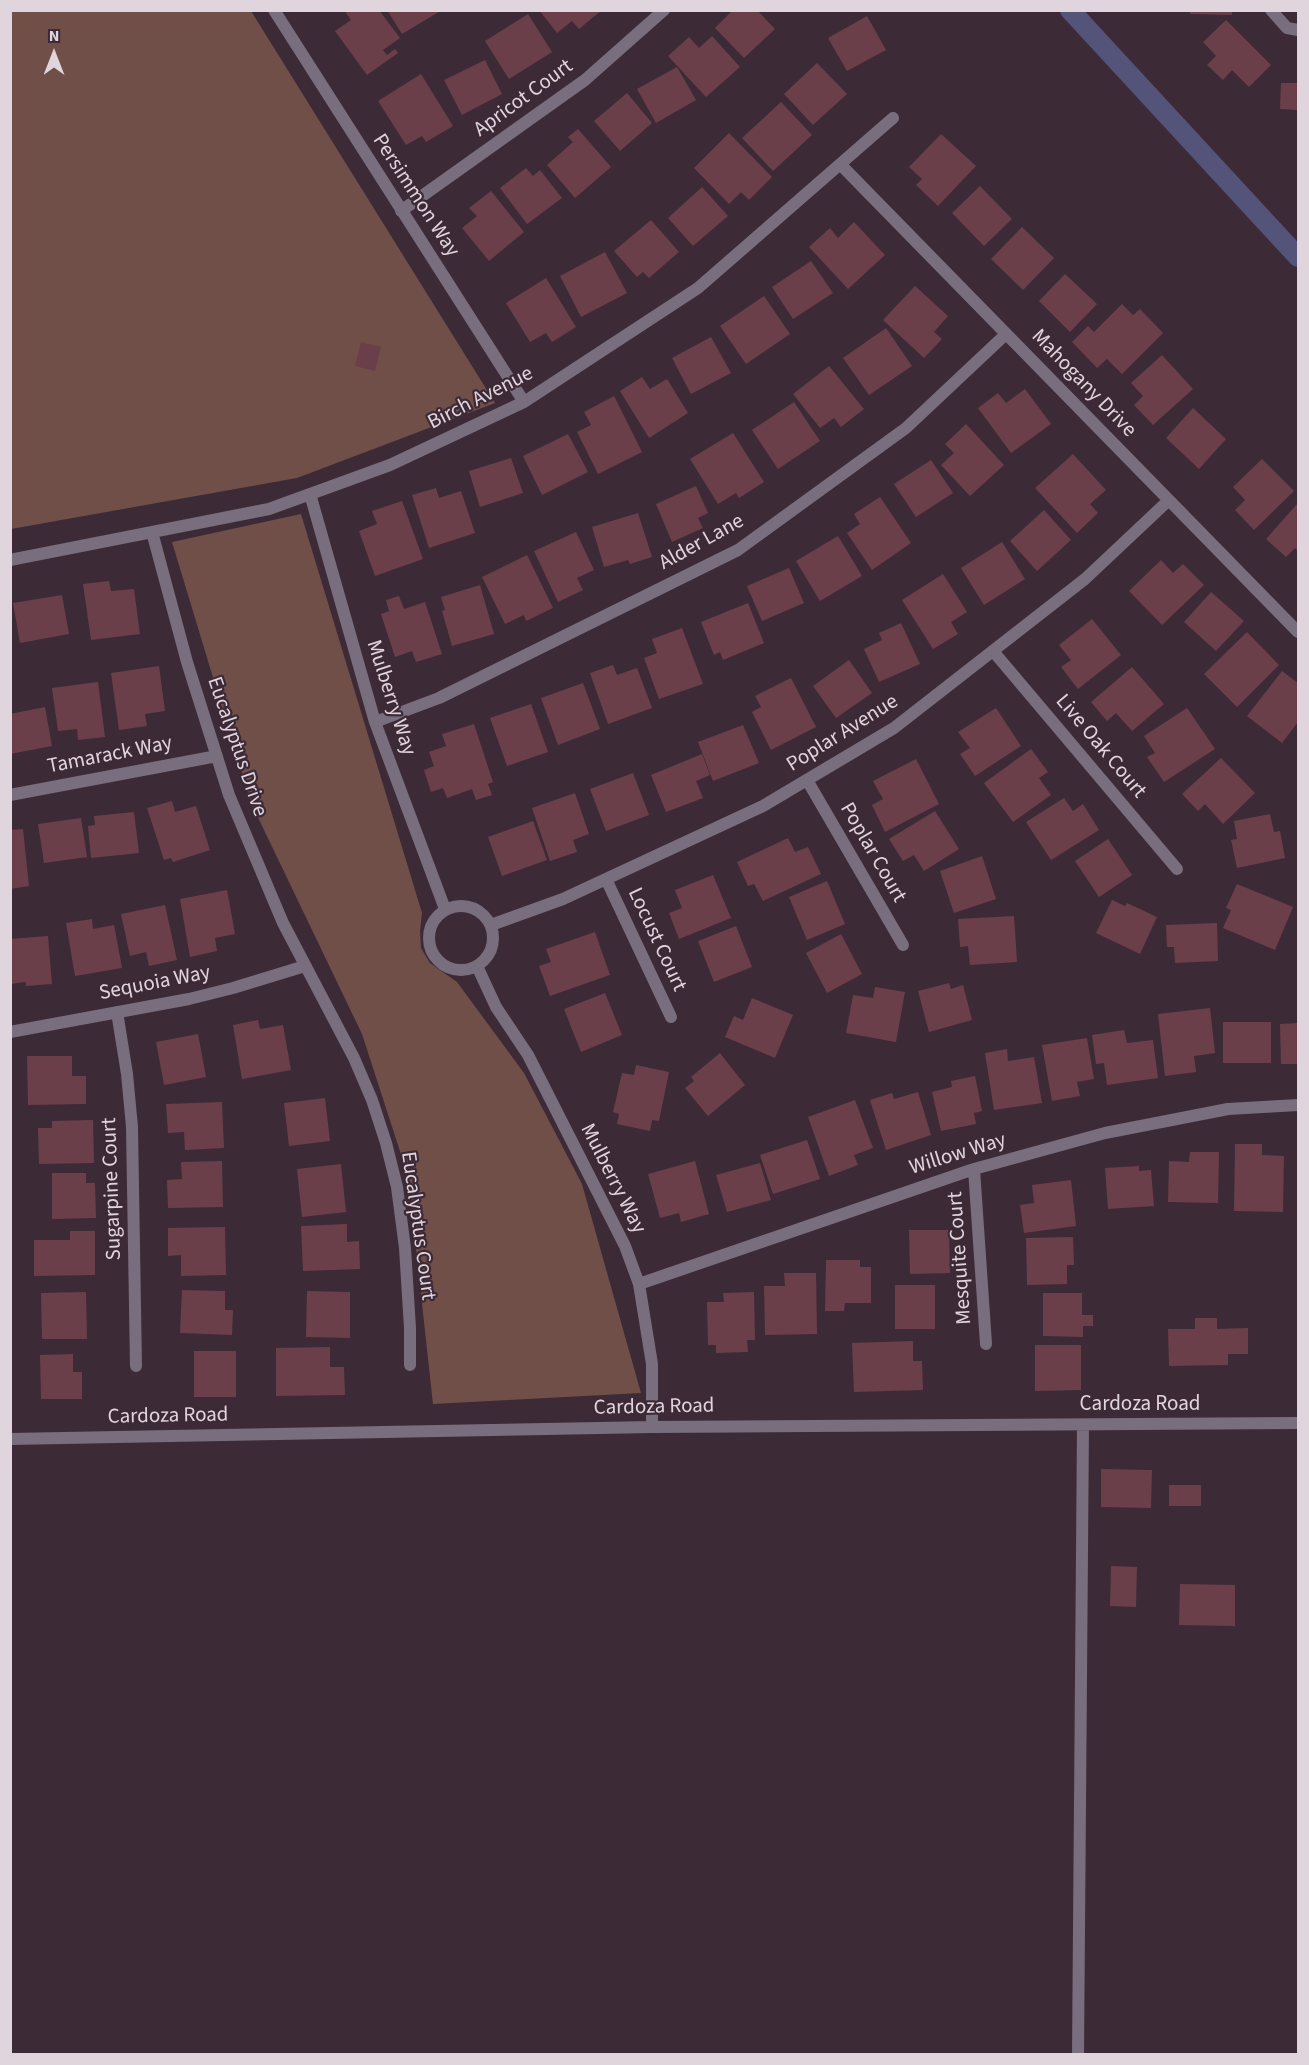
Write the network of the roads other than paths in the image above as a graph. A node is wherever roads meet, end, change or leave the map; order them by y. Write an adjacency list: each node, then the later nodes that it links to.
1 (664, 10): 7 (street, Apricot Court)
2 (1271, 10): 4 (street)
3 (275, 11): 7 (street, Persimmon Way)
4 (1299, 30)
5 (893, 118): 6 (street, Birch Avenue)
6 (840, 164): 8 (street, Mahogany Drive); 9 (street, Birch Avenue)
7 (401, 211): 9 (street, Persimmon Way)
8 (1006, 333): 11 (street, Mahogany Drive); 16 (street, Alder Lane)
9 (524, 402): 10 (street, Birch Avenue)
10 (310, 494): 12 (street, Birch Avenue); 16 (street, Mulberry Way)
11 (1169, 500): 14 (street, Mahogany Drive); 15 (street, Poplar Avenue)
12 (152, 532): 13 (street, Birch Avenue); 17 (street, Eucalyptus Drive)
13 (10, 560)
14 (1299, 632)
15 (993, 651): 18 (street, Poplar Avenue); 20 (street, Live Oak Court)
16 (375, 722): 22 (street, Mulberry Way)
17 (217, 756): 19 (street, Tamarack Way); 25 (street, Eucalyptus Drive)
18 (807, 780): 21 (street, Poplar Avenue); 24 (street, Poplar Court)
19 (10, 795)
20 (1177, 869)
21 (606, 879): 23 (street, Poplar Avenue); 28 (street, Locust Court)
22 (446, 909): 23 (street); 26 (street)
23 (491, 925): 26 (street)
24 (903, 945)
25 (305, 966): 27 (street, Sequoia Way); 34 (street, Eucalyptus Court)
26 (477, 966): 32 (street, Mulberry Way)
27 (117, 1012): 29 (street, Sequoia Way); 35 (street, Sugarpine Court)
28 (670, 1017)
29 (10, 1032)
30 (1299, 1106): 31 (street, Willow Way)
31 (974, 1169): 32 (street, Willow Way); 33 (street, Mesquite Court)
32 (639, 1284): 38 (street, Mulberry Way)
33 (986, 1344)
34 (410, 1365)
35 (136, 1366)
36 (1299, 1423): 37 (street, Cardoza Road)
37 (1083, 1425): 38 (street, Cardoza Road); 40 (street)
38 (652, 1428): 39 (street, Cardoza Road)
39 (10, 1439)
40 (1078, 2055)

